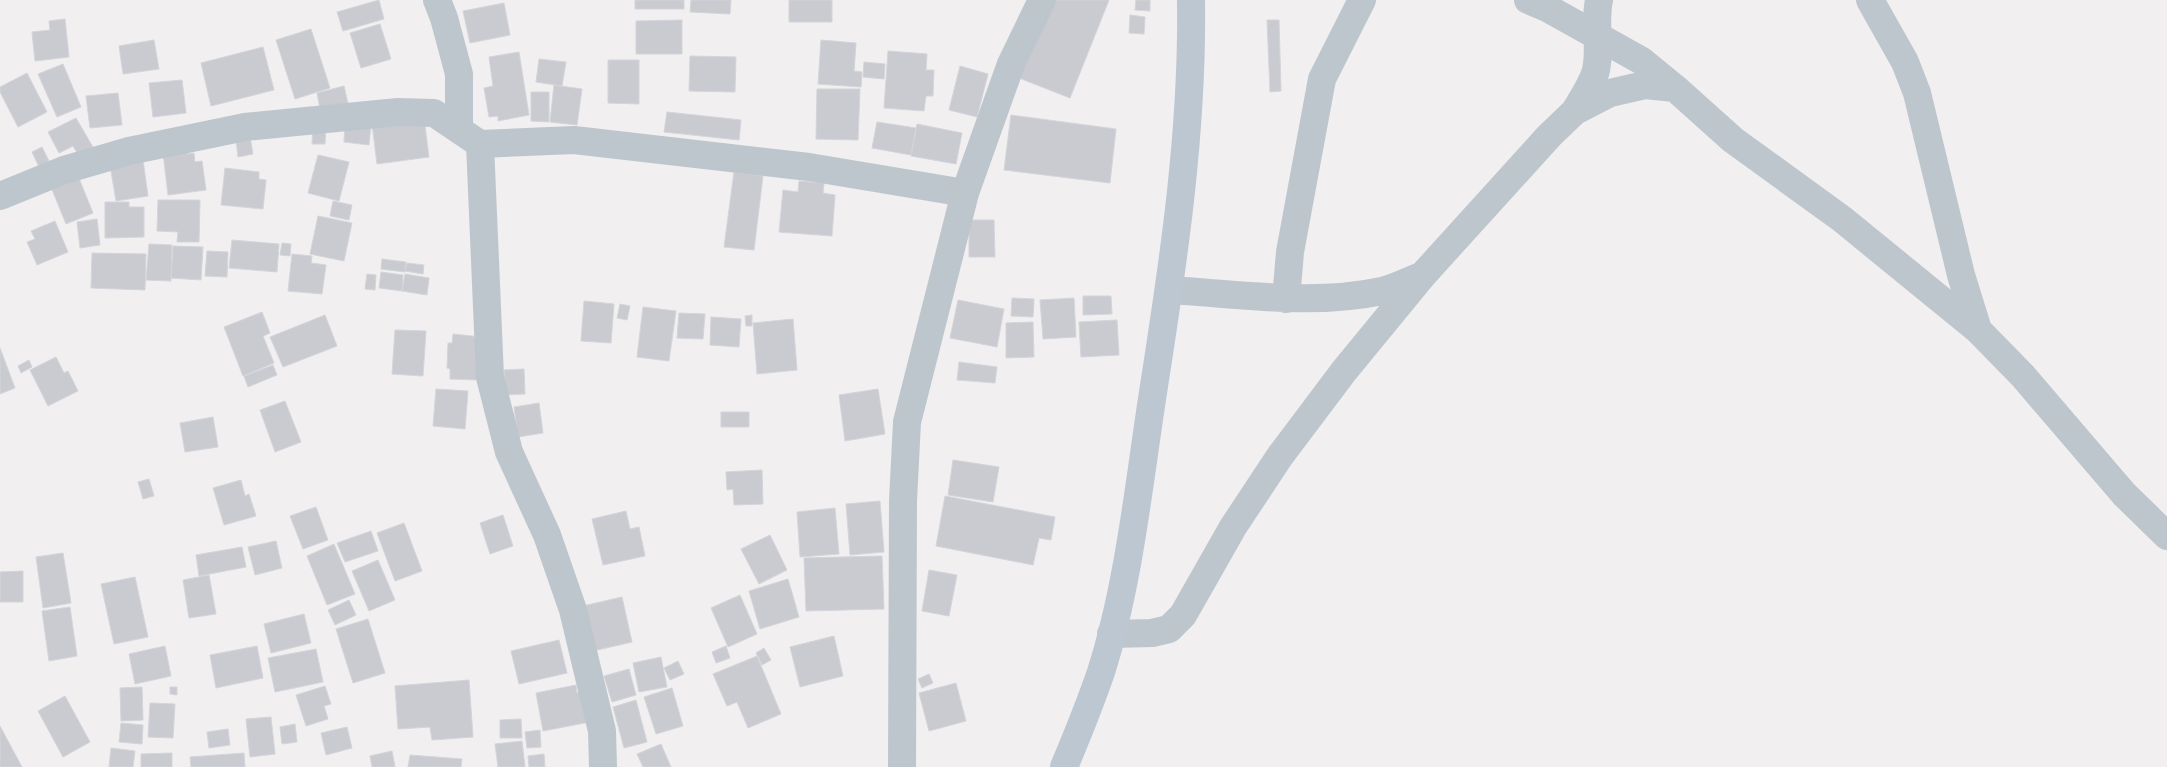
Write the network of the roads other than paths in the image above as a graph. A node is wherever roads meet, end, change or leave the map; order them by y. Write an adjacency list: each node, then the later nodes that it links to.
1 (437, 0): 11 (street)
2 (1042, 0): 13 (street)
3 (1192, 0): 16 (street)
4 (1362, 0): 17 (street)
5 (1528, 0): 8 (street)
6 (1599, 0): 8 (street)
7 (1870, 0): 18 (street)
8 (1598, 38): 9 (street); 10 (street)
9 (1675, 88): 10 (street); 18 (street)
10 (1575, 111): 15 (street)
11 (459, 128): 12 (street); 14 (street)
12 (480, 144): 13 (street); 21 (street)
13 (965, 193): 22 (street)
14 (0, 196)
15 (1422, 276): 17 (street); 20 (street)
16 (1169, 290): 17 (street); 20 (street)
17 (1286, 299)
18 (1978, 330): 19 (street)
19 (2167, 536)
20 (1111, 634): 23 (street)
21 (604, 767)
22 (902, 767)
23 (1064, 767)

